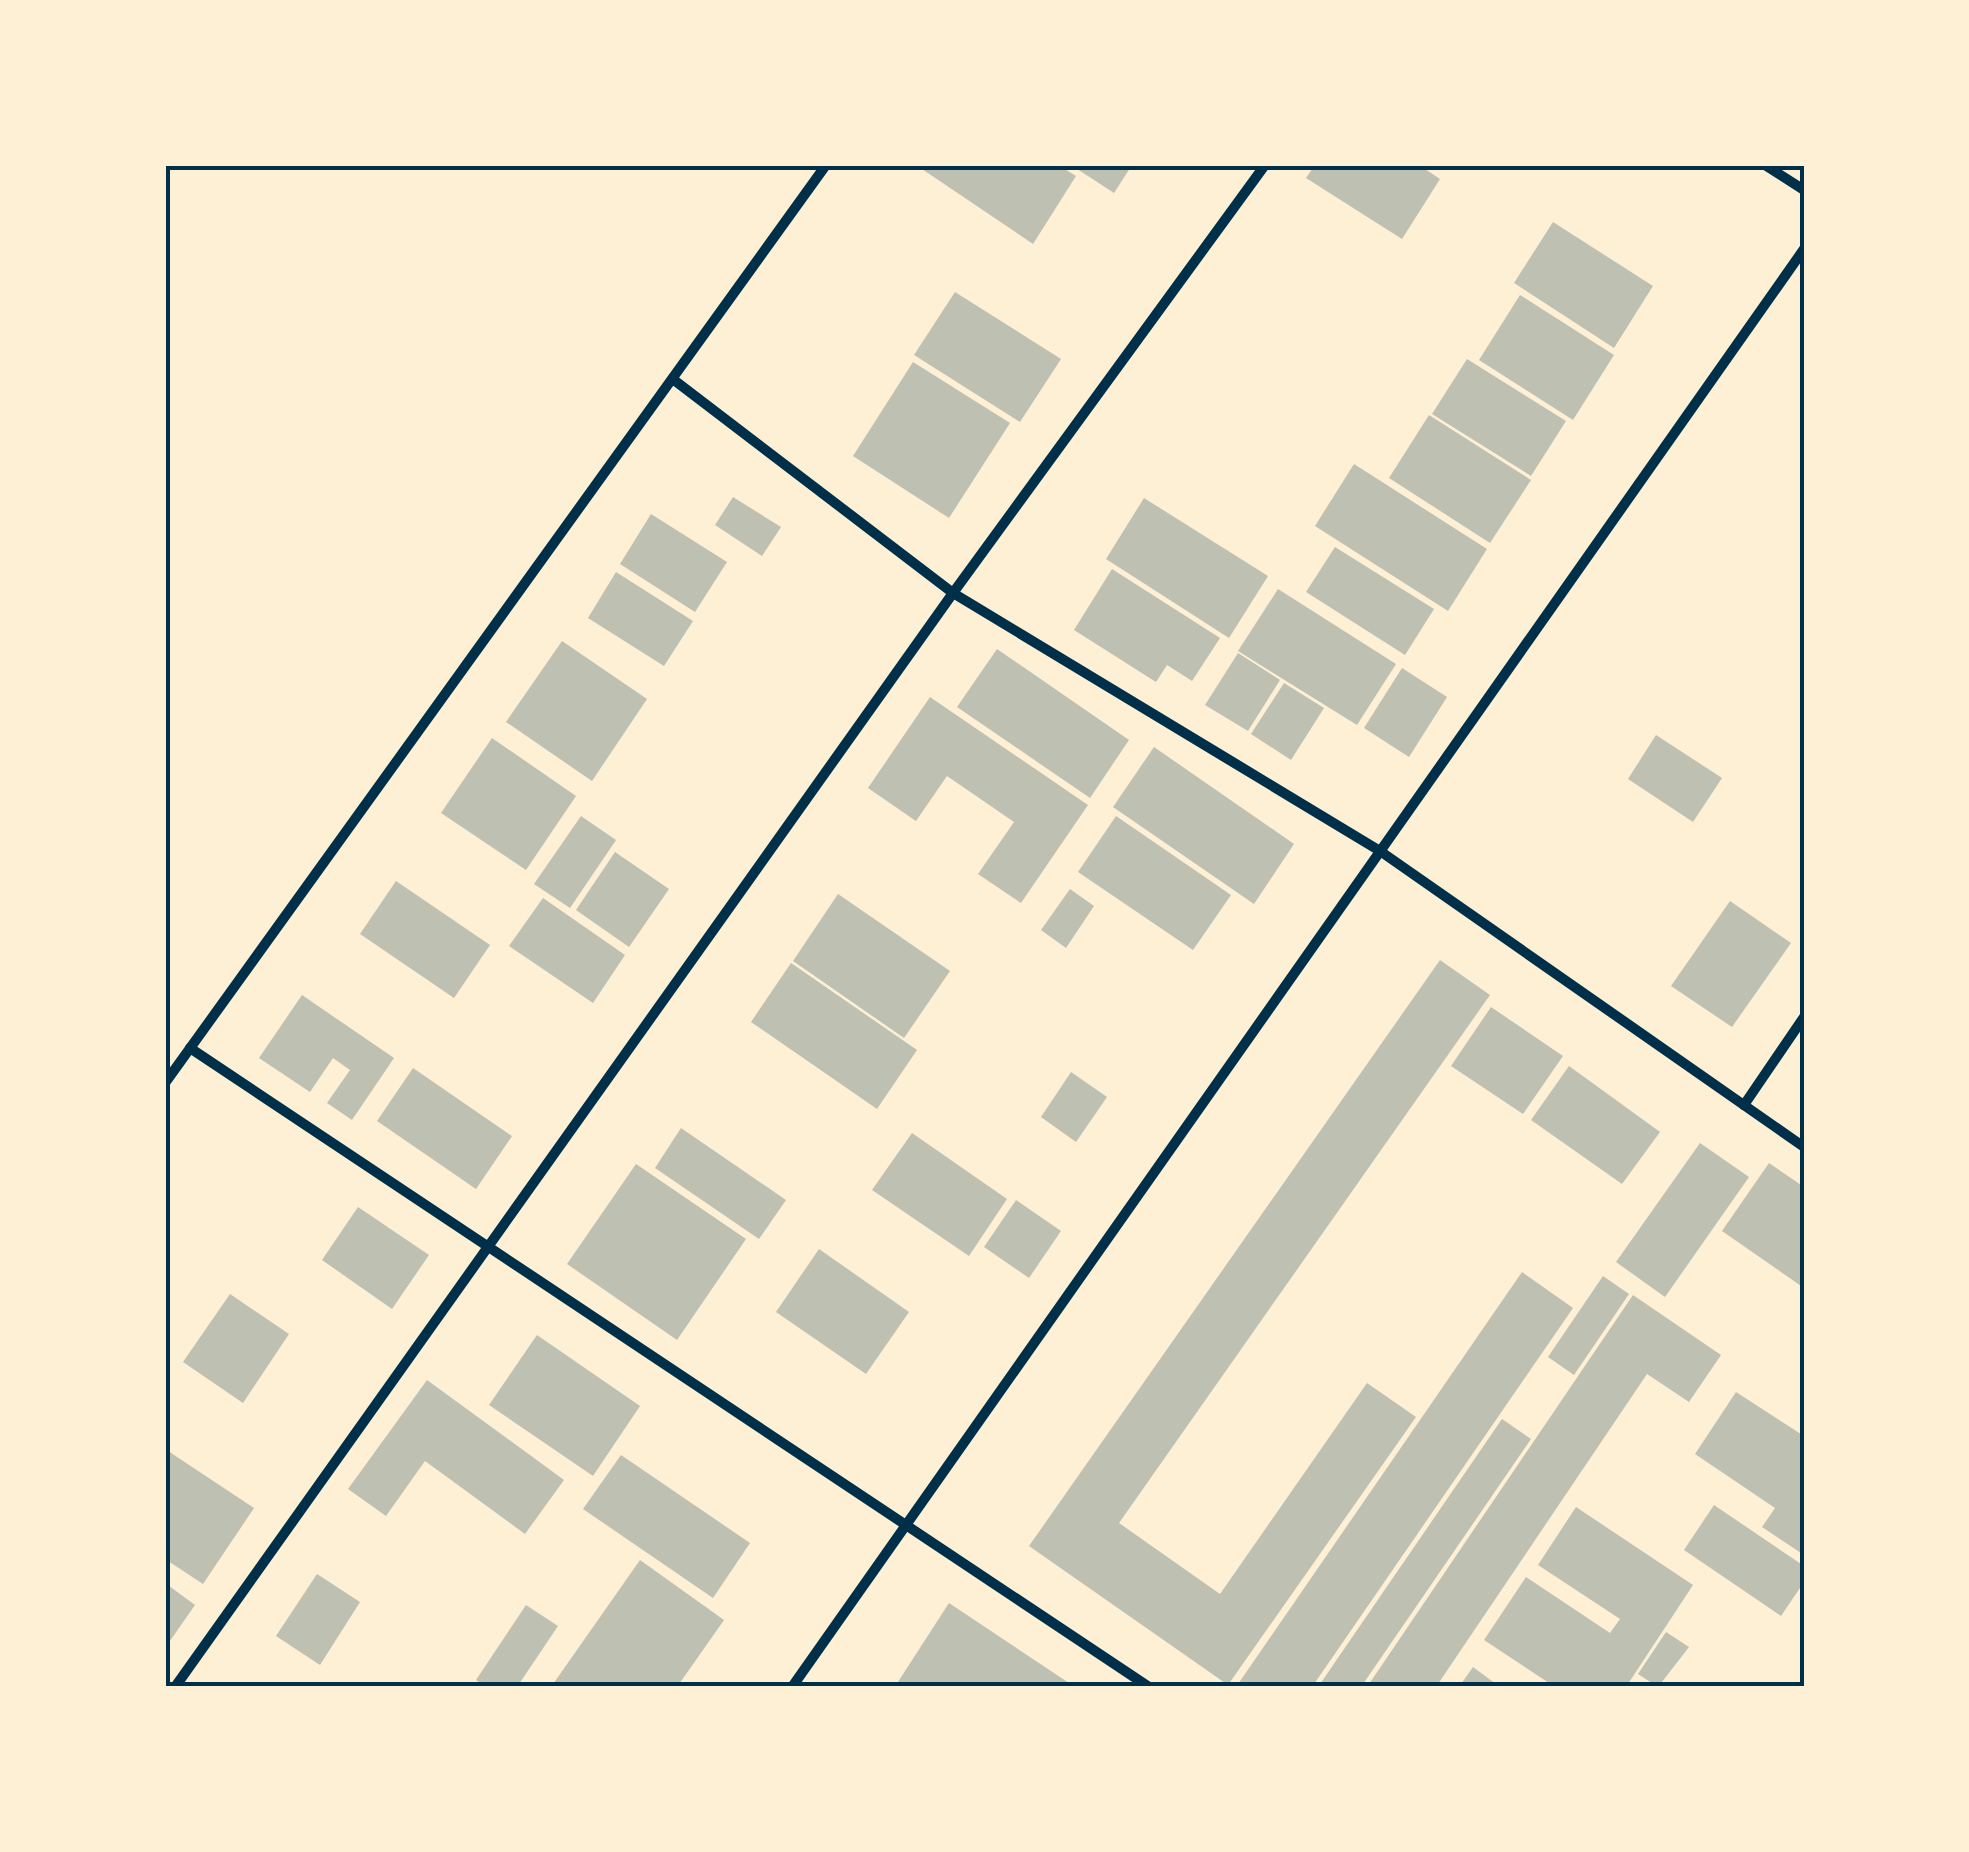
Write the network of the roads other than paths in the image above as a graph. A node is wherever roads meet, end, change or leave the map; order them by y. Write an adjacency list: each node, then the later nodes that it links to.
1 (826, 165): 6 (street)
2 (1265, 165): 7 (street)
3 (1765, 165): 4 (street)
4 (1804, 190)
5 (1804, 250): 8 (street)
6 (674, 380): 7 (street); 10 (street)
7 (953, 592): 8 (street); 14 (street)
8 (1380, 851): 12 (street); 15 (street)
9 (1804, 1017): 12 (street)
10 (190, 1048): 11 (street); 14 (street)
11 (165, 1083)
12 (1744, 1105): 13 (street)
13 (1804, 1147)
14 (489, 1248): 15 (street); 16 (street)
15 (906, 1525): 17 (street); 18 (street)
16 (175, 1687)
17 (792, 1687)
18 (1149, 1687)

